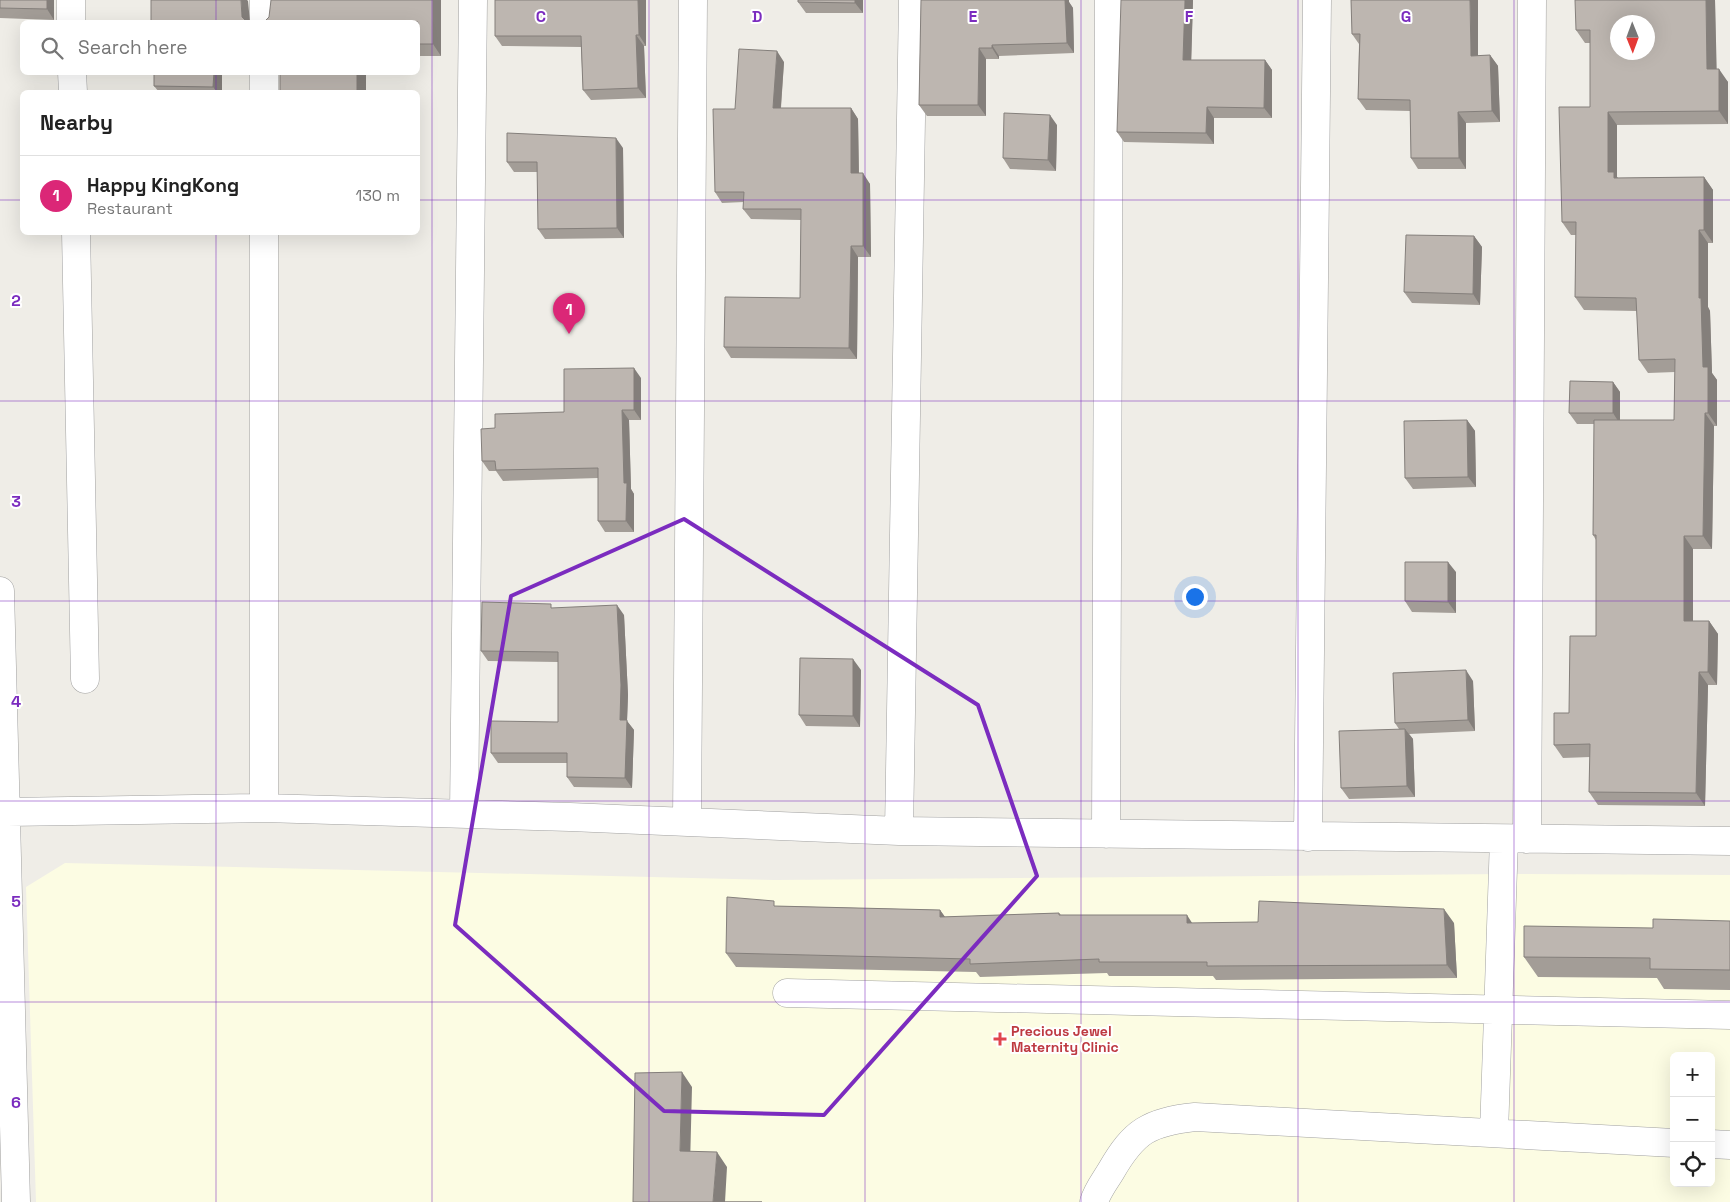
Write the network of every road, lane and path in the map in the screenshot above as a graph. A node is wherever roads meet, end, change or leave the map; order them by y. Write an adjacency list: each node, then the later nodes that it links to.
1 (71, 0): 9 (street)
2 (264, 0): 10 (street)
3 (473, 0): 21 (street)
4 (693, 0): 22 (street)
5 (913, 0): 23 (street)
6 (1109, 0): 24 (street)
7 (1317, 0): 25 (street)
8 (1532, 0): 26 (street)
9 (71, 20)
10 (264, 20)
11 (72, 75): 13 (street)
12 (264, 75): 14 (street)
13 (73, 90)
14 (264, 90)
15 (76, 235): 18 (street)
16 (264, 235): 19 (street)
17 (0, 591): 20 (street)
18 (84, 679)
19 (264, 808): 20 (street); 21 (street)
20 (7, 812): 35 (street)
21 (464, 813): 22 (street)
22 (687, 821): 23 (street)
23 (899, 831): 24 (street)
24 (1106, 834): 25 (street)
25 (1308, 836): 26 (street)
26 (1515, 839): 27 (street); 29 (street)
27 (1730, 841)
28 (787, 993): 29 (street)
29 (1499, 1009): 30 (street); 31 (street)
30 (1730, 1015)
31 (1494, 1133): 32 (street); 36 (street)
32 (1670, 1142)
33 (1715, 1144): 34 (street)
34 (1730, 1146)
35 (16, 1202)
36 (1094, 1202)

